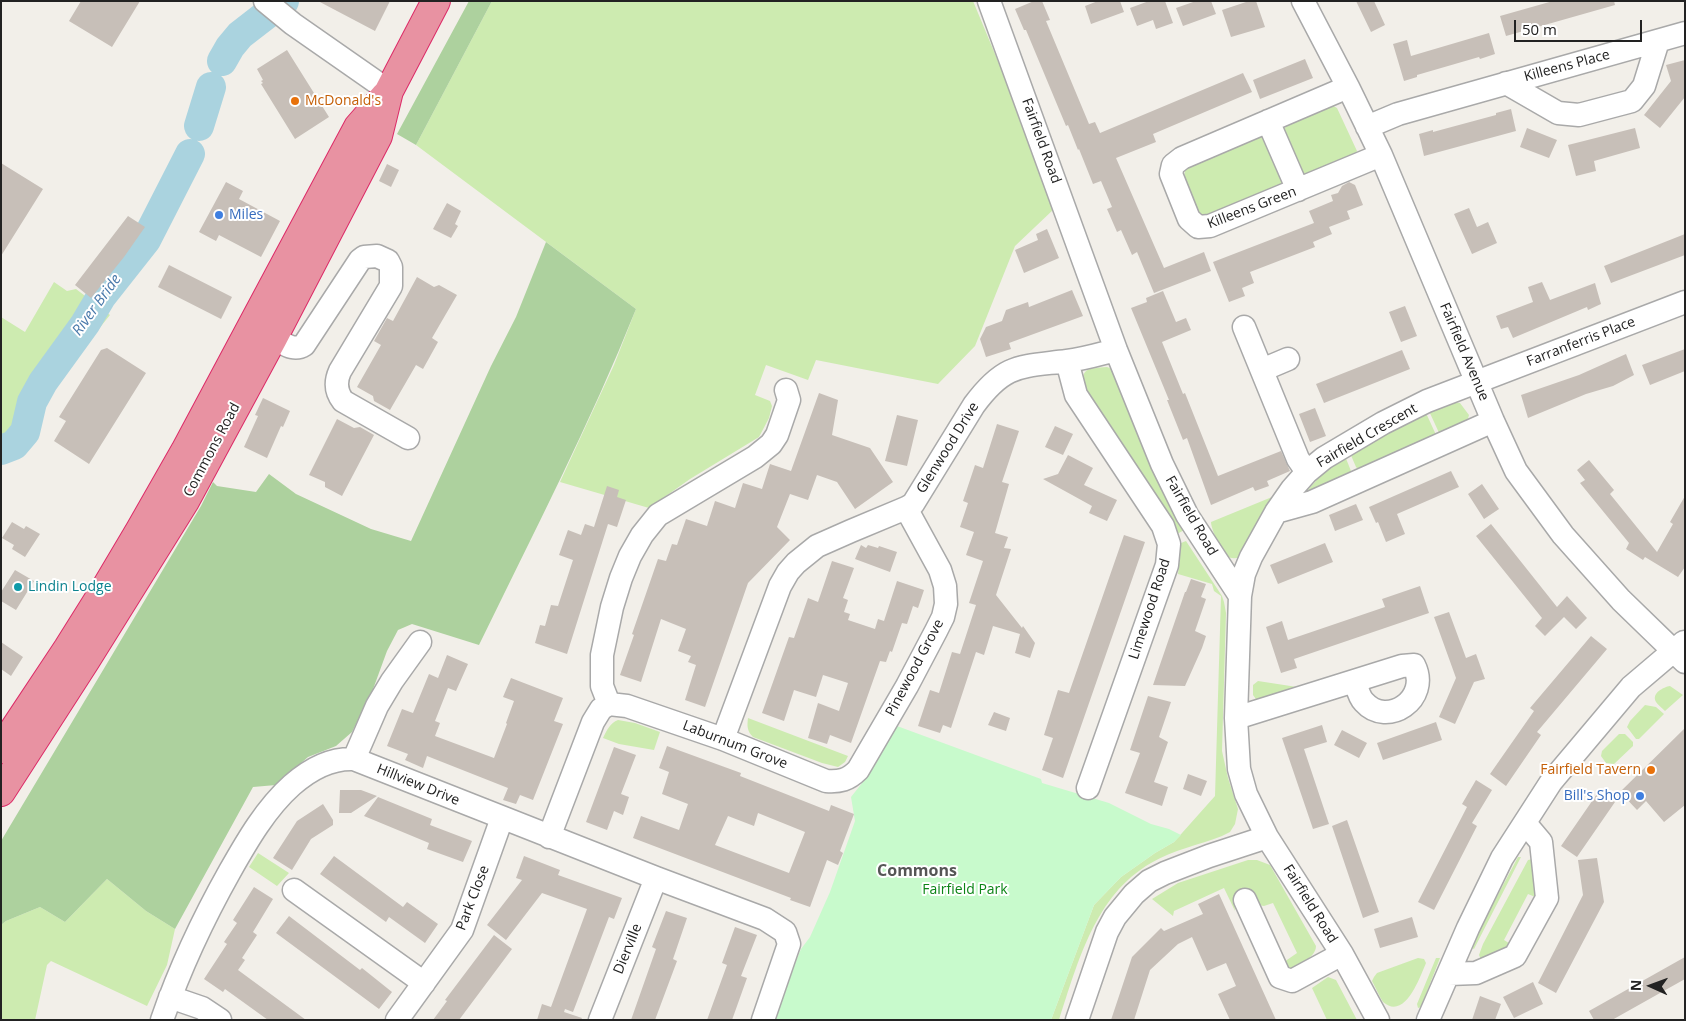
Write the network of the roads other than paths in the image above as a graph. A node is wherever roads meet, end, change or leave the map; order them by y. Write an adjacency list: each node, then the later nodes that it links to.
1 (436, 1): 9 (highway, Commons Road)
2 (989, 1): 17 (street, Fairfield Road)
3 (1303, 1): 8 (street, Fairfield Avenue)
4 (265, 2): 9 (street)
5 (1685, 33): 6 (street, Killeens Place)
6 (1658, 41): 7 (street, Killeens Place); 7 (street, Killeens Place)
7 (1506, 83): 11 (street, Killeens Place)
8 (1348, 87): 10 (street, Killeens Green); 11 (street, Fairfield Avenue)
9 (389, 91): 16 (highway, Commons Road); 35 (highway, Commons Road)
10 (1268, 121): 13 (street); 13 (street, Killeens Green)
11 (1367, 127): 12 (street, Fairfield Avenue)
12 (1380, 155): 13 (street, Killeens Green); 21 (street, Fairfield Avenue)
13 (1298, 190)
14 (1685, 302): 21 (street, Farranferris Place)
15 (1244, 327): 20 (street)
16 (273, 338): 24 (street); 39 (highway, Commons Road)
17 (1116, 350): 19 (street, Glenwood Drive); 28 (street, Fairfield Road)
18 (1288, 359): 20 (street)
19 (1067, 361): 26 (street, Glenwood Drive); 38 (street, Limewood Road)
20 (1262, 370): 25 (street)
21 (1477, 381): 23 (street, Fairfield Avenue); 25 (street, Fairfield Crescent)
22 (786, 390): 32 (street)
23 (1493, 422): 27 (street); 30 (street, Fairfield Avenue)
24 (408, 438)
25 (1307, 472): 27 (street, Fairfield Crescent)
26 (906, 508): 34 (street, Glenwood Drive); 37 (street, Pinewood Grove)
27 (1276, 512): 28 (street, Fairfield Crescent)
28 (1240, 596): 33 (street, Fairfield Road)
29 (420, 642): 36 (street)
30 (1681, 651): 41 (street)
31 (1354, 681): 33 (street)
32 (608, 704): 34 (street, Laburnum Grove); 42 (street)
33 (1236, 718): 43 (street, Fairfield Road)
34 (723, 739): 37 (street, Laburnum Grove)
35 (1, 748)
36 (354, 759): 40 (street, Hillview Drive); 50 (street)
37 (858, 770)
38 (1088, 788)
39 (1, 792)
40 (502, 818): 42 (street, Hillview Drive); 49 (street, Park Close)
41 (1525, 822): 48 (street); 48 (street)
42 (549, 836): 44 (street, Hillview Drive)
43 (1267, 837): 47 (street, Fairfield Road); 56 (street)
44 (656, 878): 54 (street, Dierville); 55 (street, Hillview Drive)
45 (294, 890): 49 (street)
46 (1245, 900): 47 (street)
47 (1342, 954): 57 (street, Fairfield Road)
48 (1449, 974): 58 (street)
49 (424, 983): 53 (street, Park Close)
50 (170, 997): 51 (street); 52 (street)
51 (162, 1020)
52 (220, 1020)
53 (397, 1020)
54 (600, 1020)
55 (763, 1020)
56 (1077, 1020)
57 (1378, 1020)
58 (1428, 1020)

